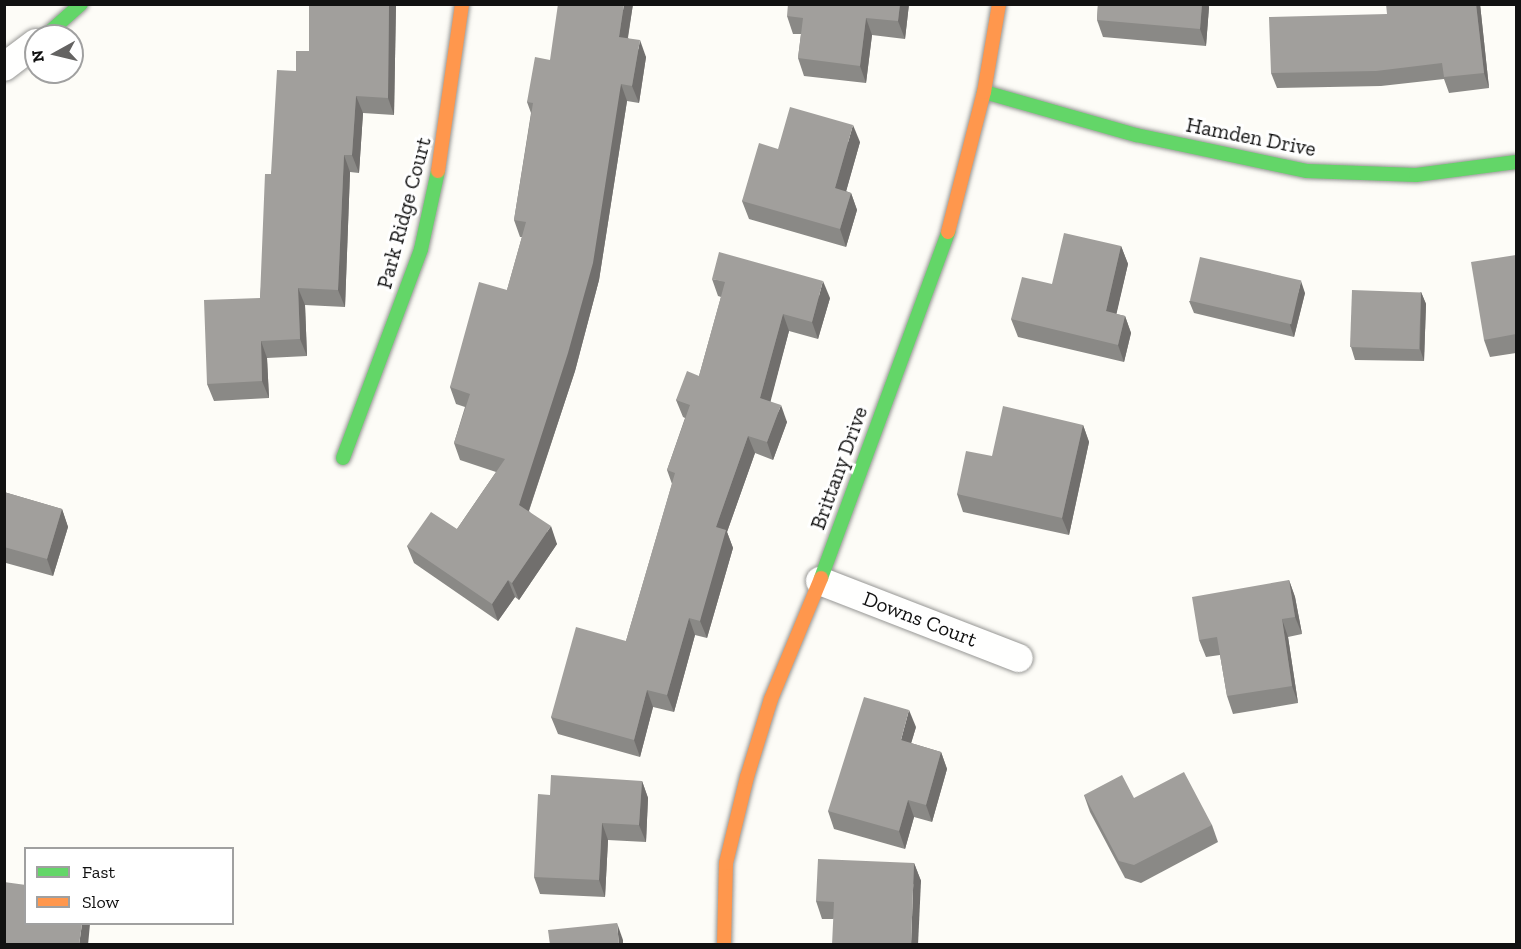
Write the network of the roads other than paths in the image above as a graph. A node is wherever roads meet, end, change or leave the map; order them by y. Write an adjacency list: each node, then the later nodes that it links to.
1 (81, 4): 4 (street)
2 (462, 4): 9 (street, Park Ridge Court)
3 (999, 4): 7 (street, Brittany Drive)
4 (58, 24)
5 (24, 52): 6 (street)
6 (4, 67)
7 (984, 92): 8 (street, Hamden Drive); 10 (street, Brittany Drive)
8 (1516, 162)
9 (343, 458)
10 (820, 581): 11 (street, Downs Court); 12 (street, Brittany Drive)
11 (1020, 657)
12 (724, 945)

